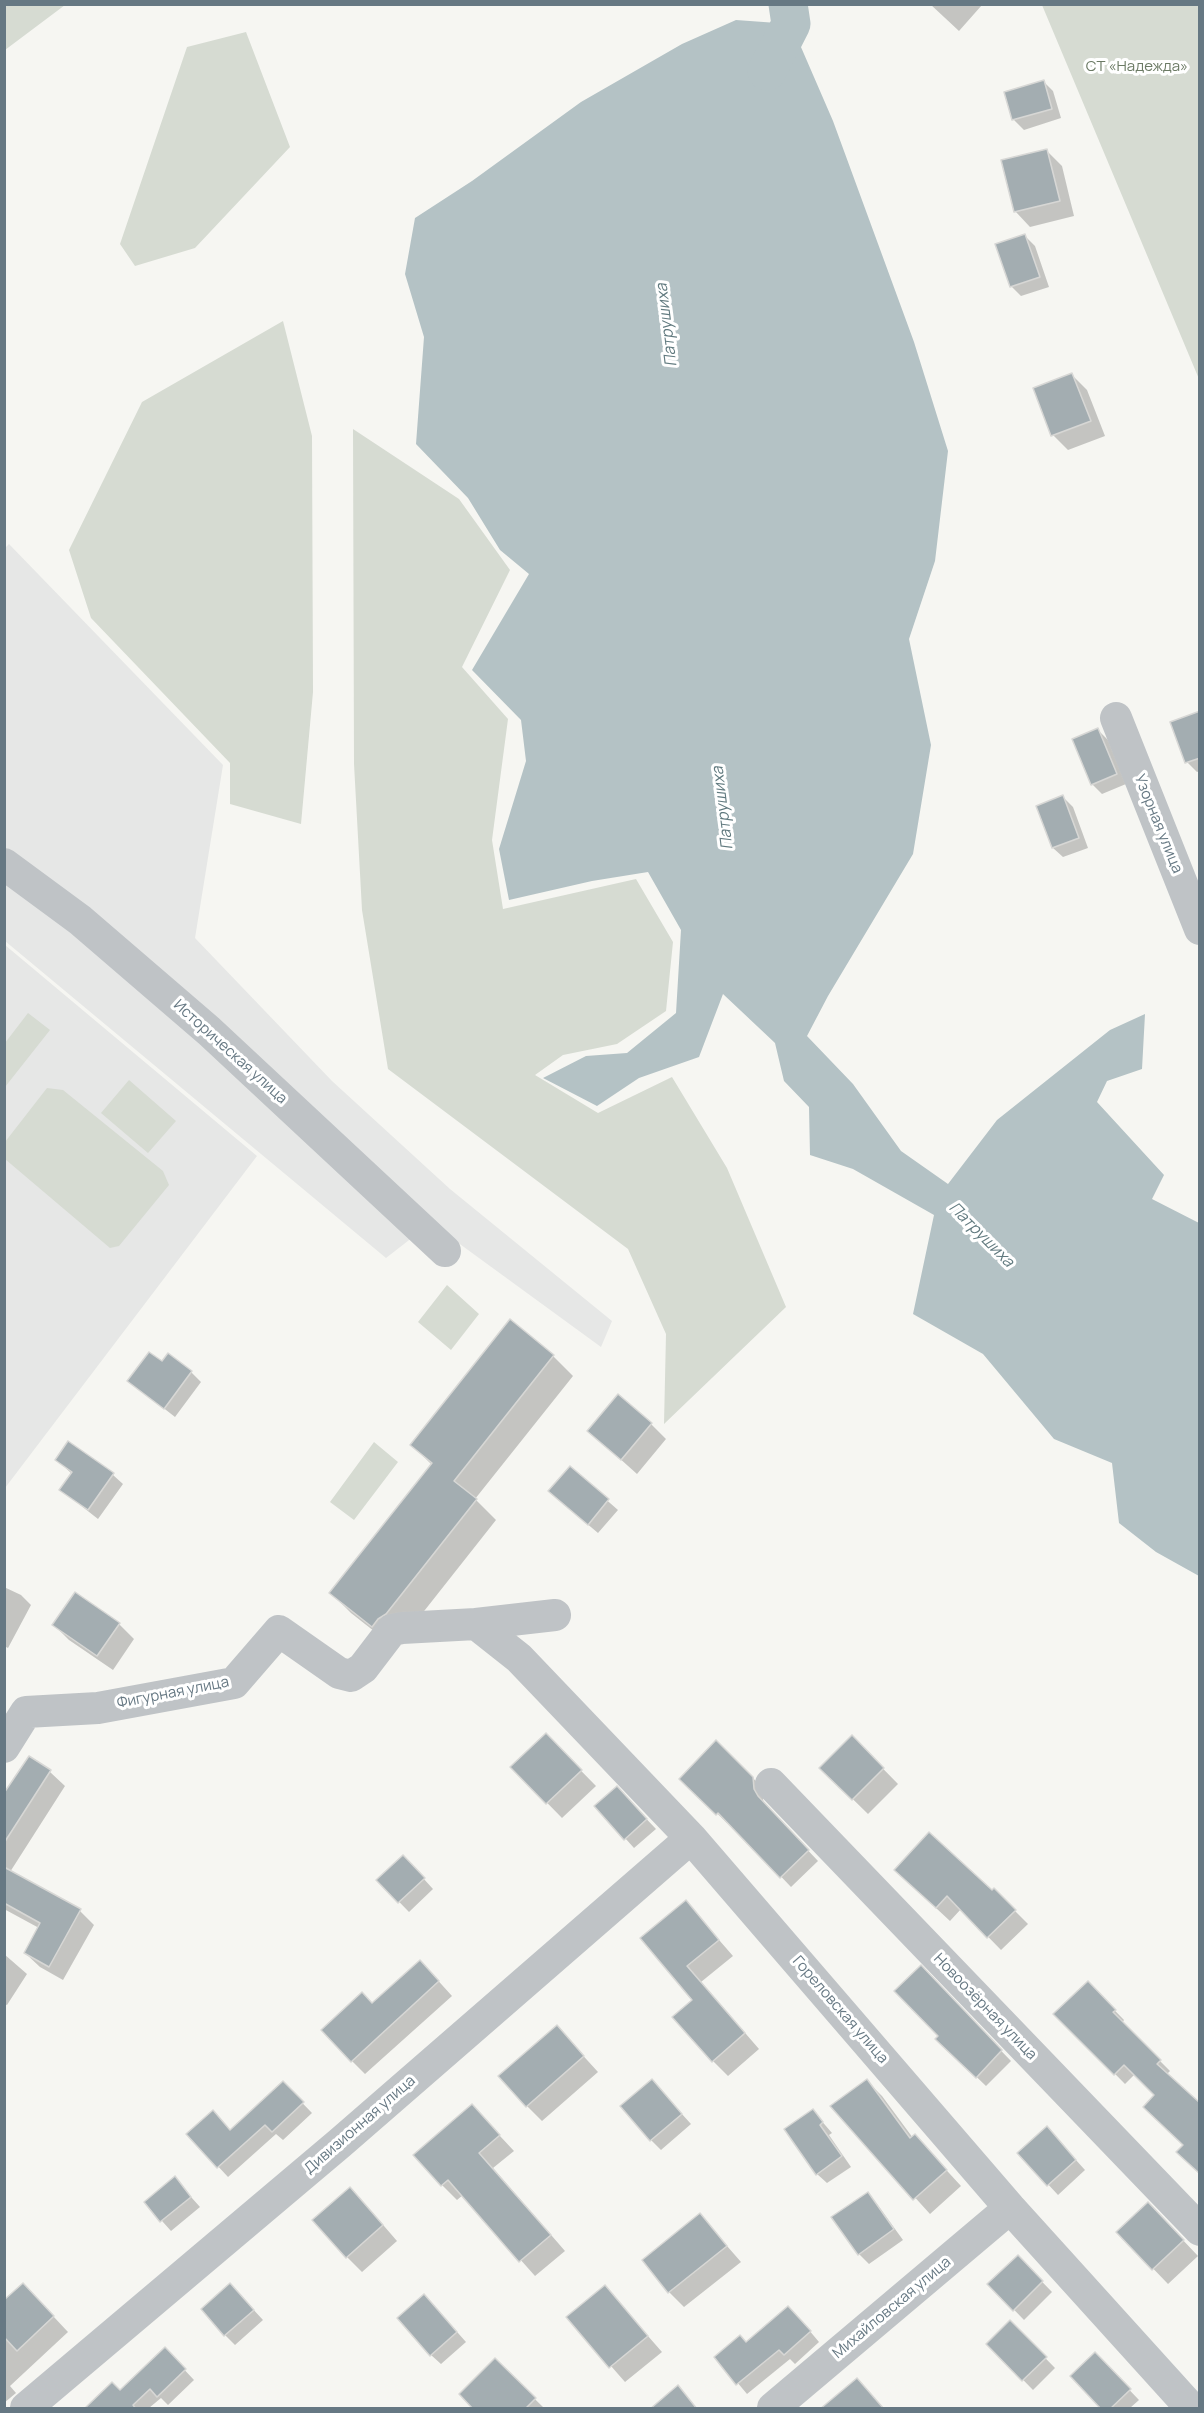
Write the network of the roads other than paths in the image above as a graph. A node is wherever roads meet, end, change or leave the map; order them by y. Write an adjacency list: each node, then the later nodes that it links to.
1 (1116, 718): 3 (street, Узорная улица)
2 (4, 864): 4 (street, Историческая улица)
3 (1200, 930)
4 (445, 1251)
5 (555, 1615): 6 (street, Фигурная улица)
6 (477, 1624): 7 (street, Фигурная улица); 9 (street, Гореловская улица)
7 (4, 1747)
8 (771, 1784): 11 (street, Новоозёрная улица)
9 (691, 1838): 10 (street, Гореловская улица); 12 (street, Дивизионная улица)
10 (1010, 2208): 13 (street, Михайловская улица); 14 (street, Гореловская улица)
11 (1200, 2230)
12 (26, 2409)
13 (773, 2409)
14 (1191, 2409)

